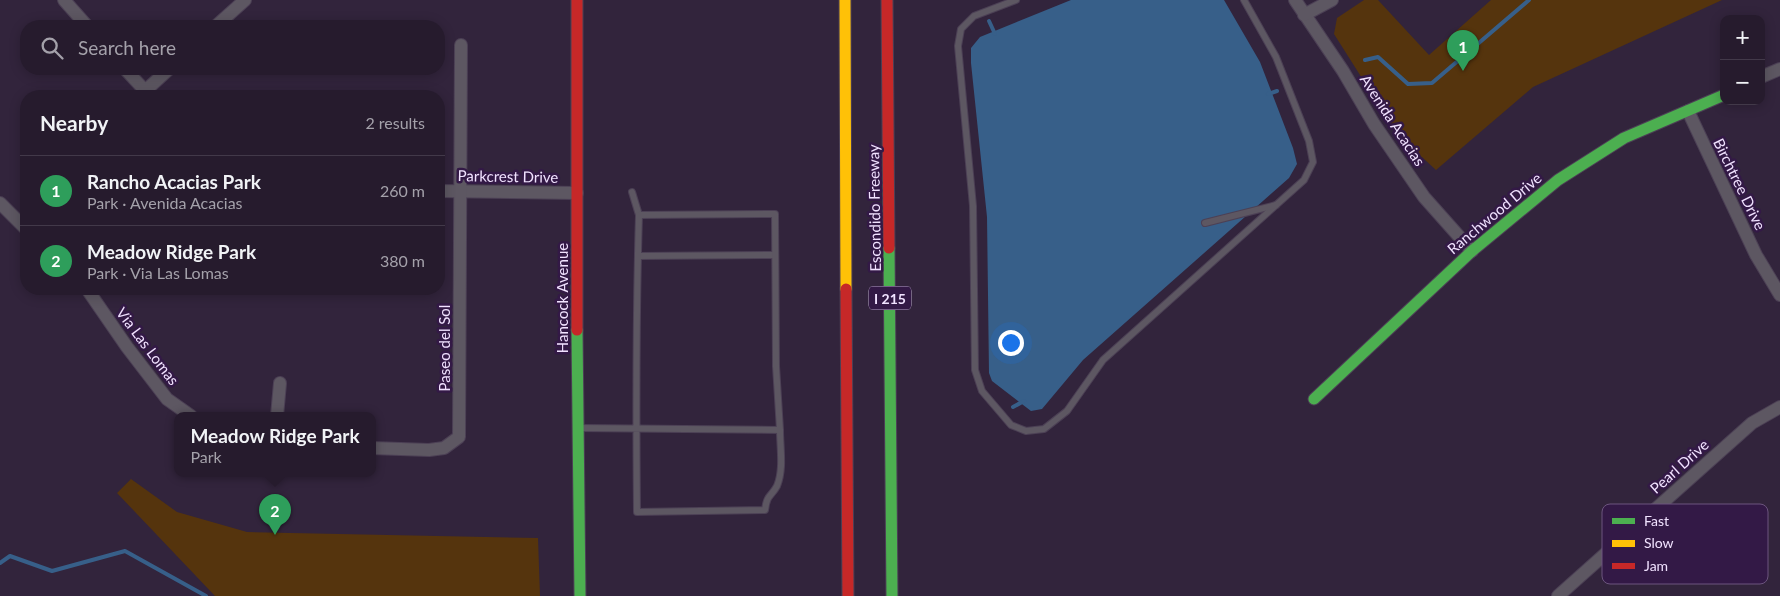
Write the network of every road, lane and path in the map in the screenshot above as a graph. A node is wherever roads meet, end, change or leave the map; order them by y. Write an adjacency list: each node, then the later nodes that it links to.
1 (64, 0): 11 (street)
2 (245, 0): 12 (street)
3 (577, 0): 24 (main road, Hancock Avenue)
4 (845, 0): 48 (main road, Escondido Freeway)
5 (887, 0): 49 (main road, Escondido Freeway / I 215)
6 (1016, 0): 27 (lane)
7 (1244, 0): 27 (lane)
8 (1294, 0): 10 (street, Avenida Acacias)
9 (1332, 0): 10 (street)
10 (1304, 15): 31 (street, Avenida Acacias)
11 (82, 20)
12 (223, 20)
13 (461, 45): 23 (street, Paseo del Sol)
14 (1780, 69): 17 (street)
15 (130, 75): 18 (street)
16 (164, 75): 19 (street)
17 (1765, 75)
18 (143, 90)
19 (151, 90)
20 (1720, 96): 21 (main road, Ranchwood Drive)
21 (1688, 112): 31 (main road, Ranchwood Drive); 35 (street, Birchtree Drive)
22 (445, 191): 23 (street, Parkcrest Drive)
23 (460, 191): 24 (street, Parkcrest Drive); 44 (street, Paseo del Sol)
24 (577, 192): 41 (main road, Hancock Avenue)
25 (632, 192): 28 (lane)
26 (0, 203): 29 (street)
27 (1278, 204): 30 (lane)
28 (639, 215): 32 (lane); 33 (lane)
29 (20, 223)
30 (1205, 224)
31 (1472, 251): 37 (main road, Ranchwood Drive)
32 (775, 255): 33 (lane); 43 (lane)
33 (638, 256): 42 (lane)
34 (91, 295): 39 (street, Via Las Lomas)
35 (1780, 296)
36 (280, 383): 40 (street)
37 (1314, 399)
38 (1780, 407): 45 (street, Pearl Drive)
39 (185, 412)
40 (276, 412)
41 (577, 428): 42 (lane); 47 (main road, Hancock Avenue)
42 (636, 428): 43 (lane); 43 (lane)
43 (780, 430)
44 (376, 448)
45 (1661, 504)
46 (1602, 557): 50 (street, Pearl Drive)
47 (580, 596)
48 (848, 596)
49 (892, 596)
50 (1558, 596)

